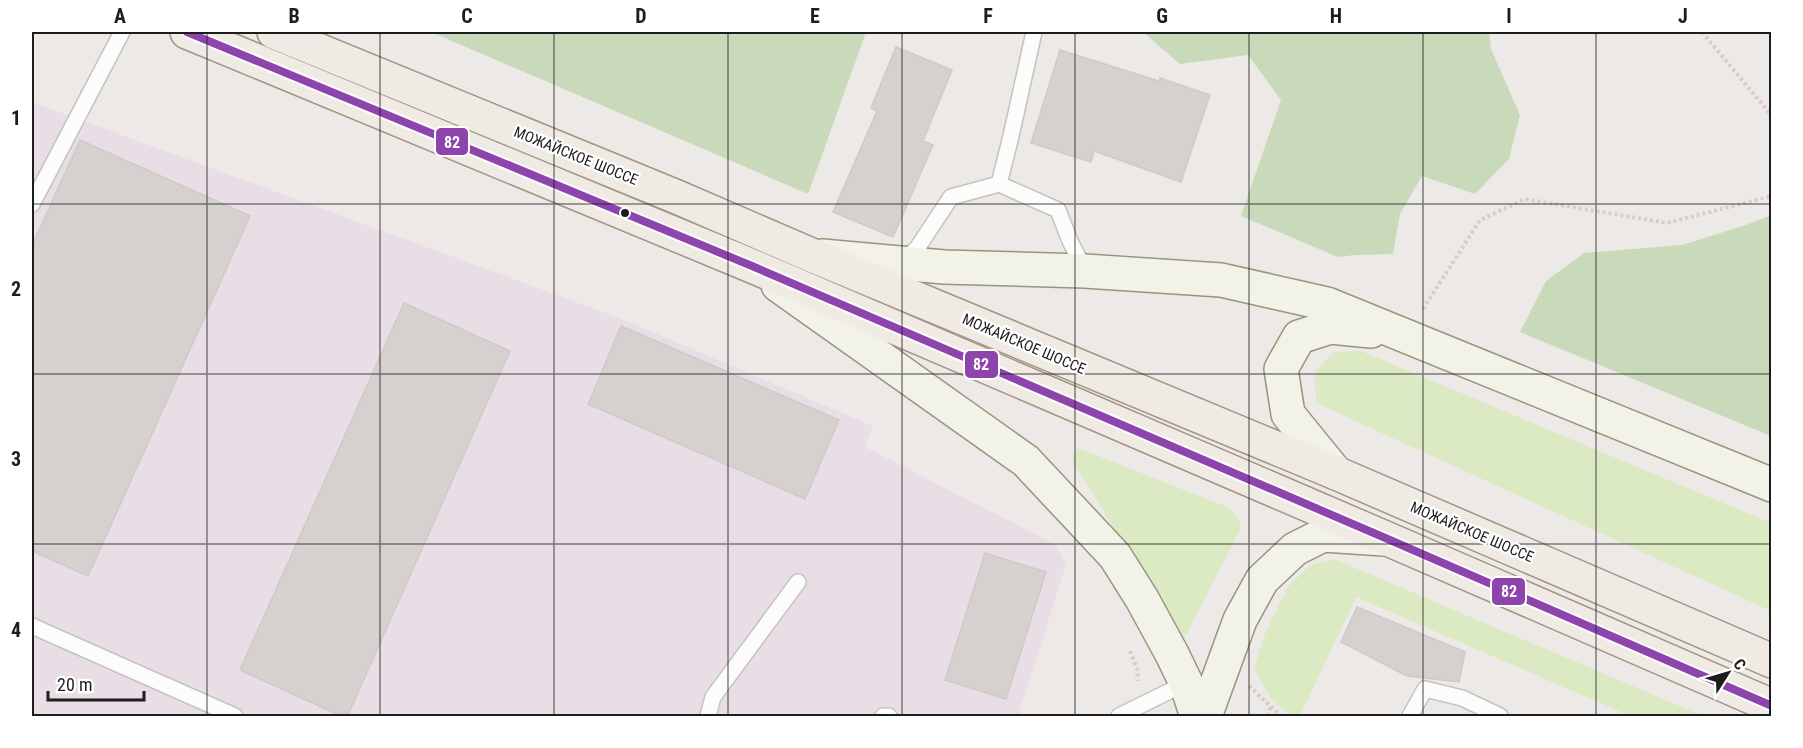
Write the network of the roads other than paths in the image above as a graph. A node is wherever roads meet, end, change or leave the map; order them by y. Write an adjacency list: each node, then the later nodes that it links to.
1 (122, 32): 6 (lane)
2 (188, 32): 9 (main road)
3 (274, 32): 7 (main road, МОЖАЙСКОЕ ШОССЕ)
4 (1034, 32): 5 (lane)
5 (999, 184): 8 (lane); 10 (lane)
6 (32, 204)
7 (809, 254): 8 (street); 12 (main road, МОЖАЙСКОЕ ШОССЕ)
8 (901, 263): 10 (street)
9 (752, 266): 14 (main road); 18 (street)
10 (1085, 271): 11 (street)
11 (1406, 336): 12 (street); 13 (street)
12 (1336, 473): 17 (main road, МОЖАЙСКОЕ ШОССЕ)
13 (1772, 485)
14 (1390, 540): 19 (main road); 26 (street)
15 (798, 582): 22 (lane)
16 (32, 626): 21 (lane)
17 (1772, 662)
18 (1186, 683): 24 (lane); 25 (street)
19 (1772, 706)
20 (883, 716): 23 (lane)
21 (235, 717)
22 (708, 717)
23 (889, 717)
24 (1119, 717)
25 (1197, 717)
26 (1205, 717)
27 (1410, 717): 28 (lane)
28 (1500, 717)

